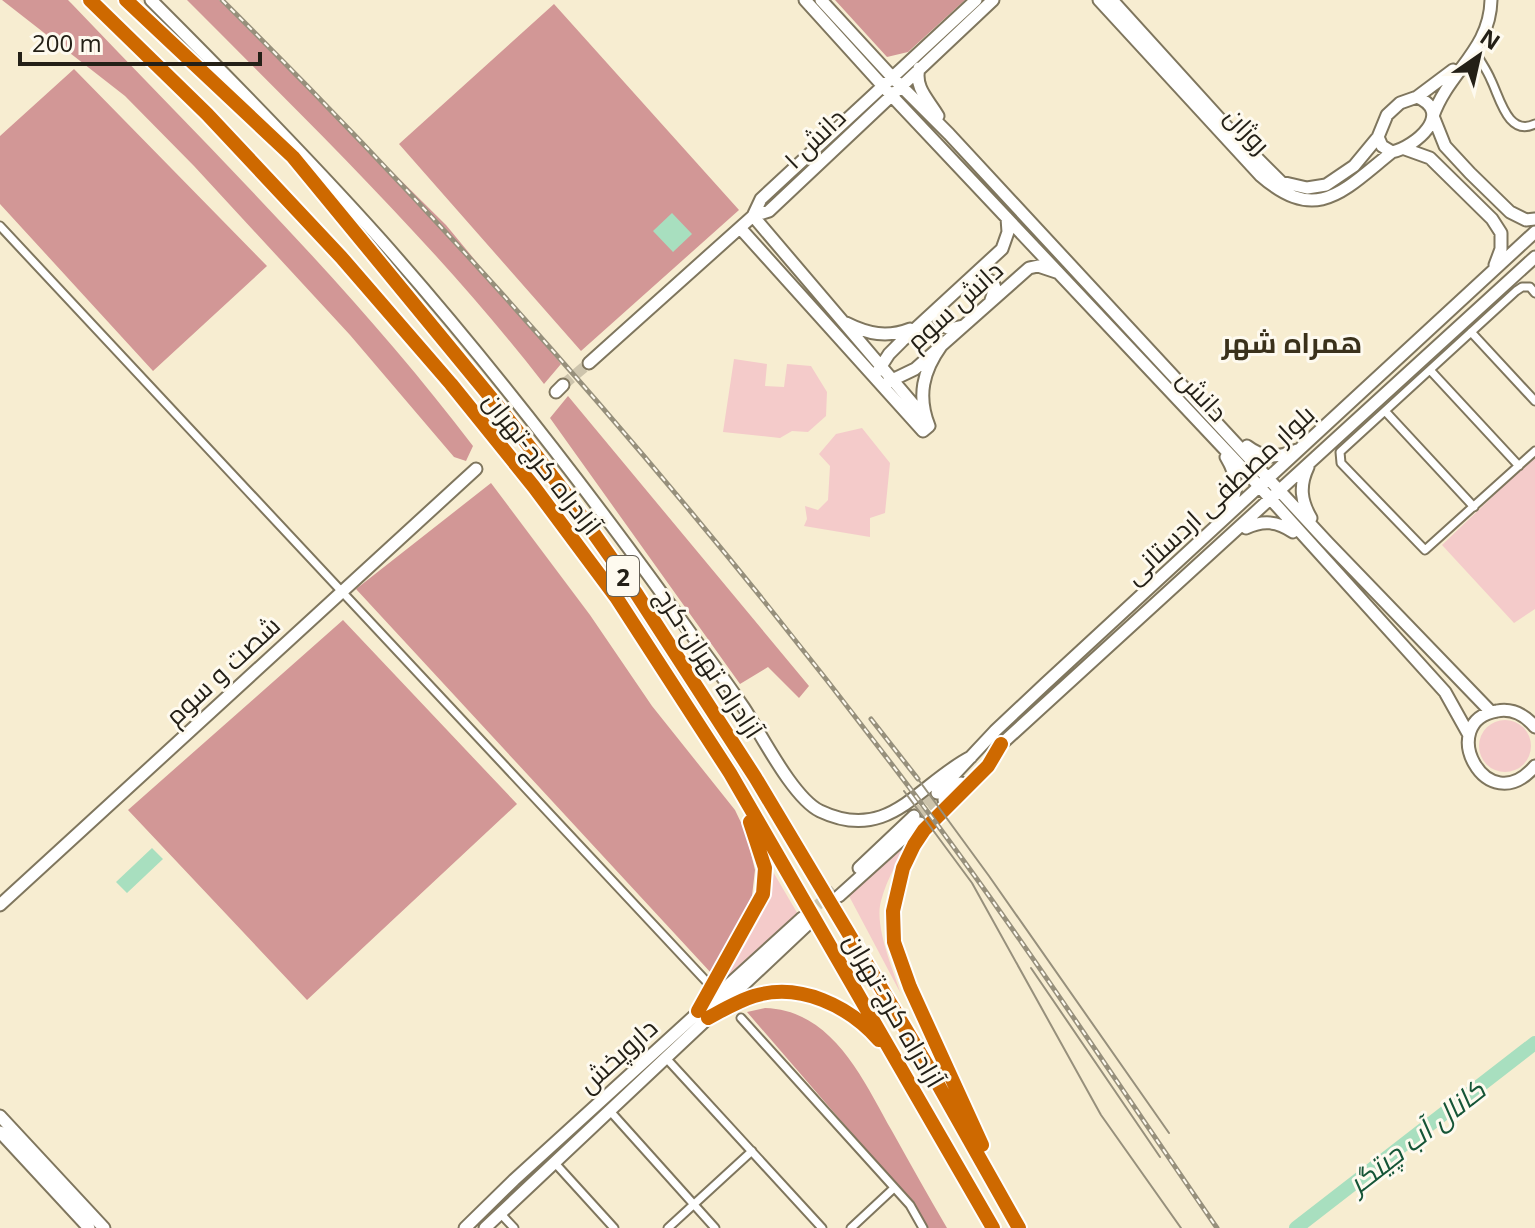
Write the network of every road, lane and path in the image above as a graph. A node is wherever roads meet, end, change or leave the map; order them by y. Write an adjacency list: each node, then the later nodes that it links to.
1 (90, 0): 76 (highway, آزادراه کرج-تهران / 2)
2 (126, 0): 96 (highway, آزادراه تهران-کرج / 2)
3 (151, 0): 74 (street)
4 (805, 0): 14 (street)
5 (821, 0): 13 (street, دانش)
6 (976, 0): 13 (street)
7 (993, 0): 12 (street)
8 (1099, 0): 21 (street, روژان)
9 (1112, 0): 21 (street, روژان)
10 (1491, 0): 11 (street)
11 (1475, 51): 16 (street); 17 (street); 18 (street)
12 (919, 68): 13 (street); 19 (street)
13 (896, 81): 14 (street, دانش ۱); 15 (street, دانش ۱); 19 (street, دانش)
14 (882, 85): 15 (street, دانش); 24 (street, دانش ۱)
15 (891, 95): 24 (street, دانش ۱); 25 (street, دانش)
16 (1417, 97): 17 (street); 20 (street)
17 (1433, 116): 22 (street); 26 (street)
18 (1535, 124)
19 (949, 134): 51 (street, دانش)
20 (1378, 137): 21 (street, روژان); 23 (street)
21 (1235, 142): 23 (street, روژان)
22 (1405, 149): 23 (street); 32 (street)
23 (1392, 152)
24 (753, 216): 28 (street, دانش ۱); 38 (street)
25 (1007, 218): 33 (street, دانش); 34 (street, دانش سوم)
26 (1535, 219)
27 (0, 226): 67 (street)
28 (741, 229): 43 (street, دانش ۱); 47 (street)
29 (1535, 232): 32 (street, بلوار مصطفی اردستانی)
30 (1535, 257): 31 (street, بلوار مصطفی اردستانی)
31 (1530, 266): 54 (street, بلوار مصطفی اردستانی)
32 (1493, 270): 52 (street, بلوار مصطفی اردستانی)
33 (1057, 272): 36 (street, دانش سوم); 53 (street, دانش)
34 (971, 278): 36 (street); 37 (street, دانش سوم)
35 (1535, 293): 41 (street)
36 (991, 300): 40 (street, دانش سوم)
37 (944, 304): 39 (street, دانش سوم); 40 (street)
38 (842, 321): 39 (street); 44 (street)
39 (922, 325): 44 (street, دانش سوم)
40 (963, 326): 42 (street, دانش سوم)
41 (1471, 332): 45 (street); 48 (street)
42 (941, 346): 46 (street, دانش سوم); 50 (street)
43 (589, 363)
44 (881, 367): 46 (street); 47 (street, دانش سوم)
45 (1430, 370): 49 (street); 58 (street)
46 (893, 380): 47 (street, دانش سوم); 50 (street)
47 (877, 383): 50 (street)
48 (1535, 401)
49 (1385, 411): 62 (street); 62 (street)
50 (925, 418)
51 (1221, 425): 55 (street); 60 (street, دانش)
52 (1319, 432): 54 (street); 55 (street, بلوار مصطفی اردستانی)
53 (1212, 437): 60 (street, دانش); 63 (street)
54 (1331, 443): 57 (street, بلوار مصطفی اردستانی)
55 (1301, 449): 60 (street, بلوار مصطفی اردستانی)
56 (1535, 451): 58 (street)
57 (1309, 464): 61 (street, بلوار مصطفی اردستانی); 66 (street)
58 (1519, 466): 62 (street)
59 (476, 469): 67 (street, شصت و سوم)
60 (1264, 483): 61 (street, دانش); 63 (street, بلوار مصطفی اردستانی)
61 (1275, 496): 64 (street, بلوار مصطفی اردستانی); 65 (street, دانش); 66 (street, دانش)
62 (1474, 507)
63 (1217, 525): 74 (street, بلوار مصطفی اردستانی)
64 (1231, 537): 65 (street); 73 (street, بلوار مصطفی اردستانی)
65 (1308, 542): 72 (street, دانش)
66 (1327, 542): 69 (street, دانش)
67 (341, 591): 81 (street, شصت و سوم); 83 (street)
68 (1535, 709): 70 (street)
69 (1491, 712): 70 (street); 72 (street)
70 (1519, 713): 71 (street)
71 (1535, 727)
72 (1469, 735): 77 (street, دانش)
73 (1001, 744): 74 (street, بلوار مصطفی اردستانی); 96 (highway)
74 (971, 757)
75 (1535, 766): 77 (street)
76 (730, 773): 84 (highway); 87 (highway, آزادراه کرج-تهران / 2)
77 (1517, 781): 78 (street, دانش)
78 (1533, 783)
79 (917, 820): 80 (street)
80 (837, 893)
81 (0, 905)
82 (804, 922): 84 (street, داروپخش)
83 (706, 981)
84 (703, 1014): 86 (street, داروپخش); 87 (highway); 93 (street, داروپخش)
85 (741, 1018): 94 (street)
86 (666, 1058): 88 (street, داروپخش); 91 (street)
87 (905, 1073): 110 (highway, آزادراه کرج-تهران / 2)
88 (610, 1111): 92 (street, داروپخش); 97 (street)
89 (0, 1116): 100 (street)
90 (0, 1132): 99 (street)
91 (752, 1151): 97 (street); 107 (street)
92 (554, 1162): 95 (street, داروپخش); 104 (street)
93 (514, 1180): 95 (street); 101 (street, داروپخش)
94 (894, 1188): 108 (street); 109 (street)
95 (520, 1193): 98 (street, داروپخش)
96 (1002, 1195): 111 (highway, آزادراه تهران-کرج / 2)
97 (693, 1205): 105 (street); 106 (street)
98 (500, 1213): 102 (street, داروپخش); 103 (street)
99 (89, 1228)
100 (104, 1228)
101 (465, 1228)
102 (485, 1228)
103 (514, 1228)
104 (614, 1228)
105 (668, 1228)
106 (715, 1228)
107 (822, 1228)
108 (851, 1228)
109 (923, 1228)
110 (993, 1228)
111 (1019, 1228)

